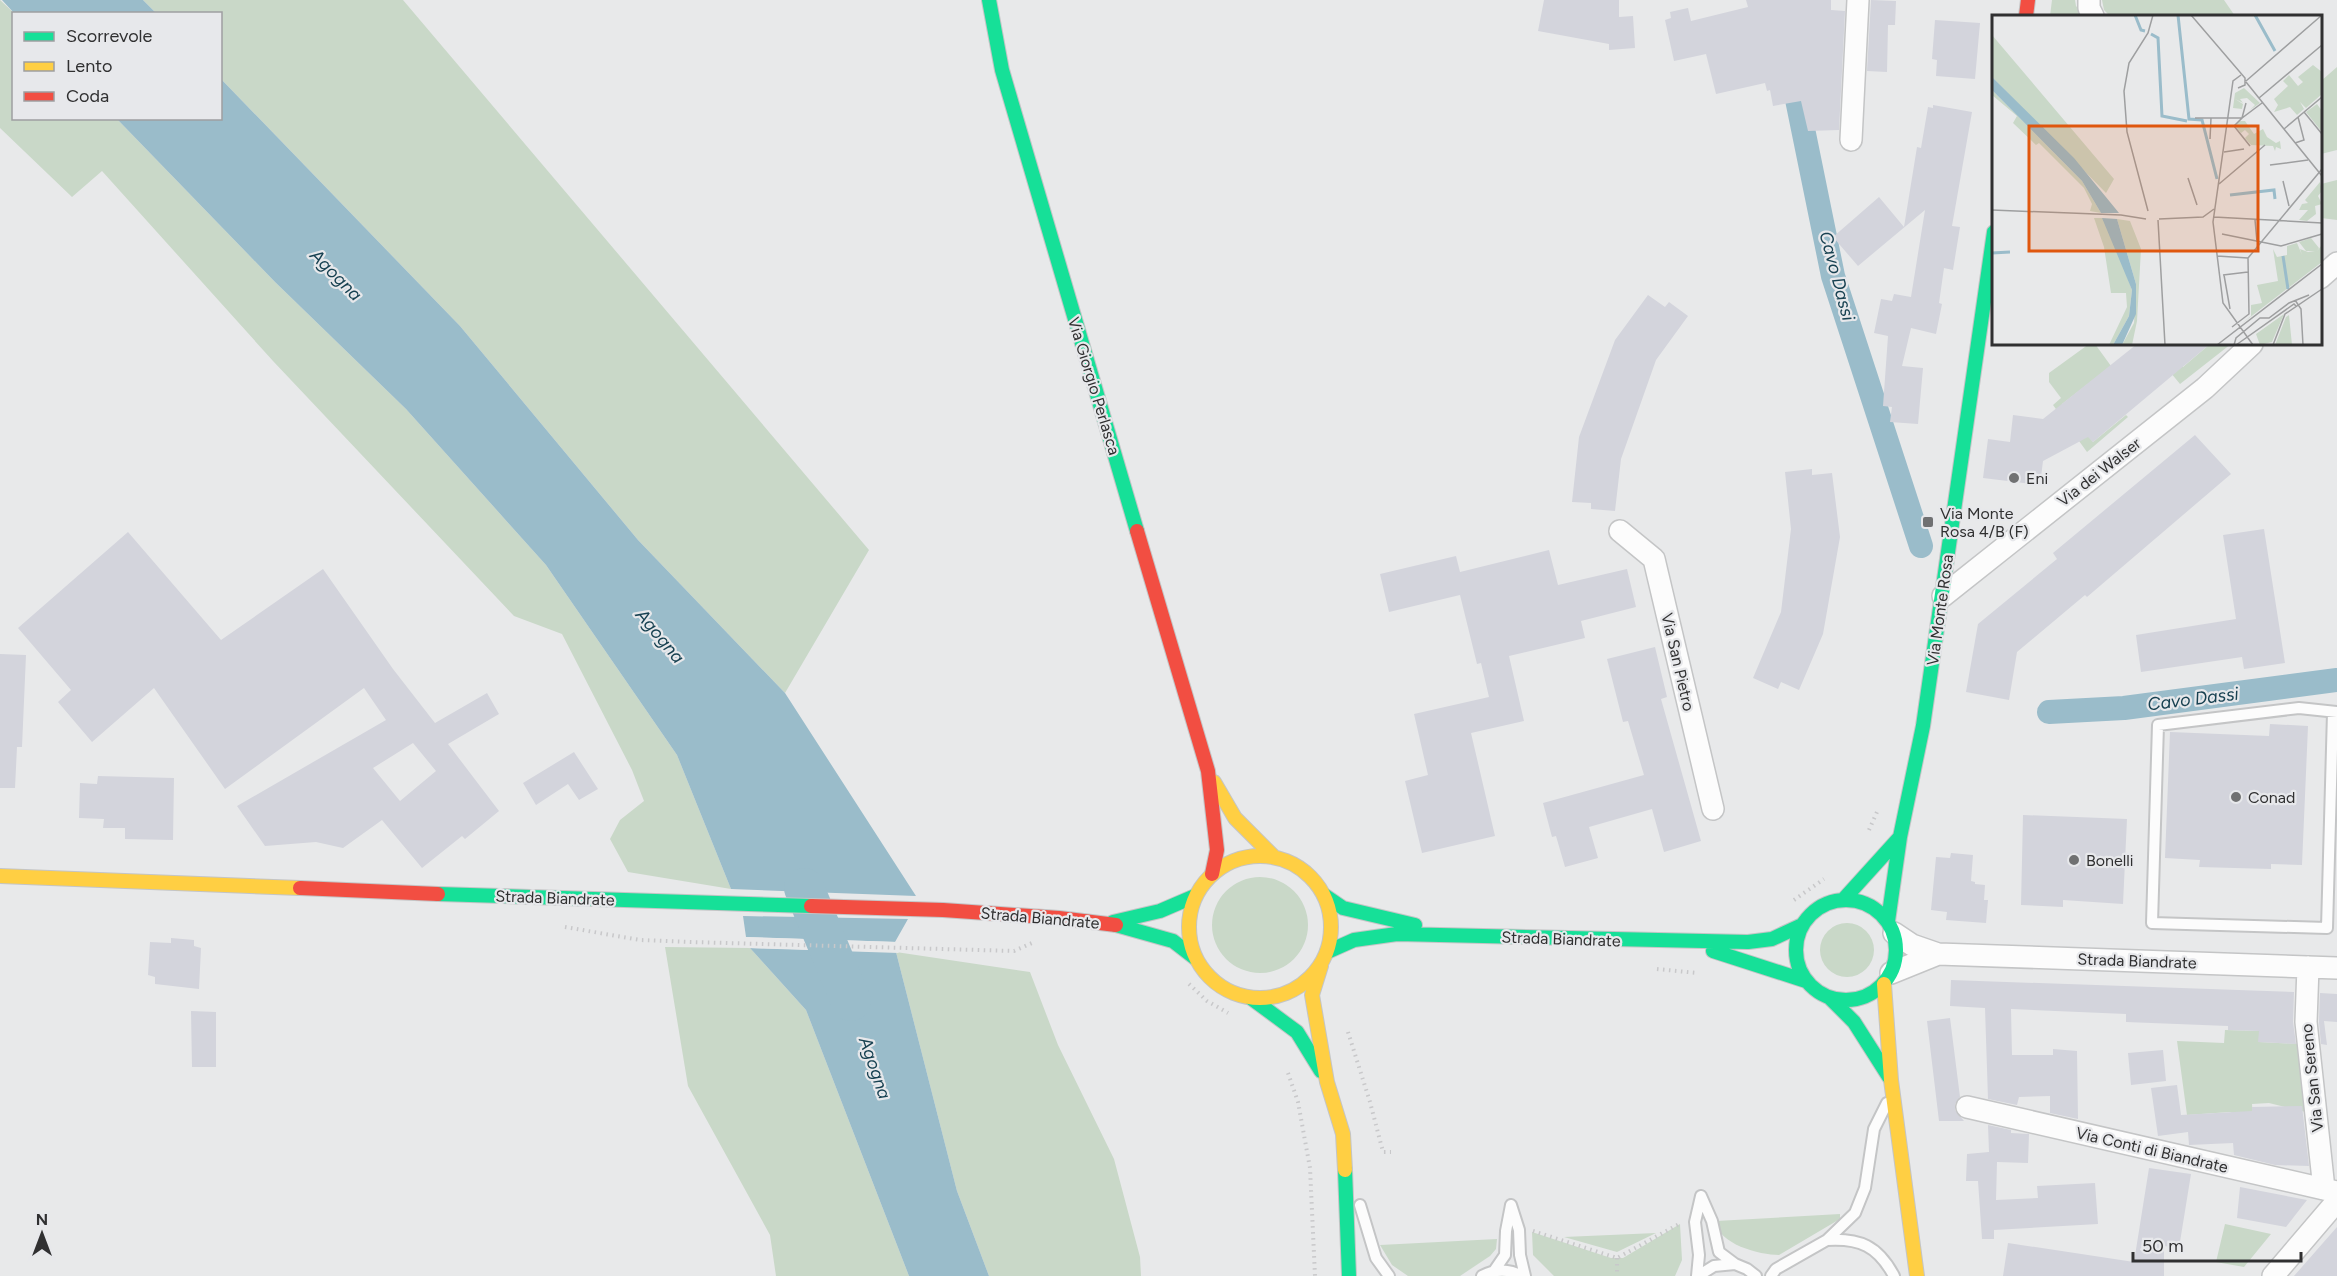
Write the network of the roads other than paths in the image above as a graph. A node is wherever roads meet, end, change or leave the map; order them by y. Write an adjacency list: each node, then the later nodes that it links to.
1 (989, 0): 16 (main road, Via Giorgio Perlasca)
2 (1858, 0): 7 (street)
3 (2028, 0): 5 (main road)
4 (2089, 0): 6 (street)
5 (2026, 15)
6 (2092, 15)
7 (1851, 140)
8 (1992, 252): 10 (main road, Via Monte Rosa)
9 (2337, 262): 11 (street)
10 (1990, 273): 14 (main road, Via Monte Rosa)
11 (2322, 276)
12 (2251, 345): 14 (street, Via dei Walser)
13 (1620, 531): 17 (street, Via San Pietro)
14 (1943, 596): 18 (main road, Via Monte Rosa)
15 (2335, 713): 25 (lane); 25 (lane)
16 (1208, 771): 19 (main road, Via Giorgio Perlasca); 20 (main road, Via Giorgio Perlasca)
17 (1713, 809)
18 (1900, 837): 24 (main road); 28 (main road, Via Monte Rosa)
19 (1274, 857): 20 (main road); 22 (main road)
20 (1212, 874): 23 (main road)
21 (0, 876): 26 (main road, Strada Biandrate)
22 (1324, 895): 29 (main road, Strada Biandrate); 31 (main road)
23 (1195, 896): 26 (main road, Strada Biandrate); 33 (main road)
24 (1843, 900): 27 (main road); 28 (main road)
25 (2332, 909)
26 (1109, 923): 33 (main road, Strada Biandrate)
27 (1802, 926): 30 (main road, Strada Biandrate); 38 (main road)
28 (1891, 927): 32 (street, Strada Biandrate); 37 (main road)
29 (1434, 933): 30 (main road, Strada Biandrate); 31 (main road, Strada Biandrate)
30 (1688, 943): 38 (main road, Strada Biandrate)
31 (1328, 952): 34 (main road)
32 (1938, 954): 35 (street, Strada Biandrate); 37 (street, Strada Biandrate)
33 (1195, 958): 39 (main road)
34 (1321, 966): 39 (main road); 41 (main road)
35 (2308, 967): 36 (street, Strada Biandrate); 45 (street, Via San Sereno)
36 (2337, 968)
37 (1887, 978): 40 (main road); 42 (main road)
38 (1806, 981): 40 (main road)
39 (1251, 998): 41 (main road)
40 (1830, 998): 42 (main road)
41 (1327, 1082): 44 (main road)
42 (1892, 1087): 46 (lane); 58 (main road)
43 (1967, 1107): 45 (street, Via Conti di Biandrate)
44 (1342, 1134): 51 (main road); 52 (lane)
45 (2333, 1194): 59 (street)
46 (1827, 1240): 50 (lane); 57 (lane)
47 (1735, 1264): 48 (lane); 55 (lane); 55 (lane)
48 (1747, 1269): 50 (lane); 56 (lane)
49 (1494, 1271): 53 (lane); 54 (lane); 54 (lane)
50 (1773, 1272)
51 (1349, 1276)
52 (1389, 1276)
53 (1482, 1276)
54 (1524, 1276)
55 (1698, 1276)
56 (1756, 1276)
57 (1894, 1276)
58 (1917, 1276)
59 (2273, 1276)

